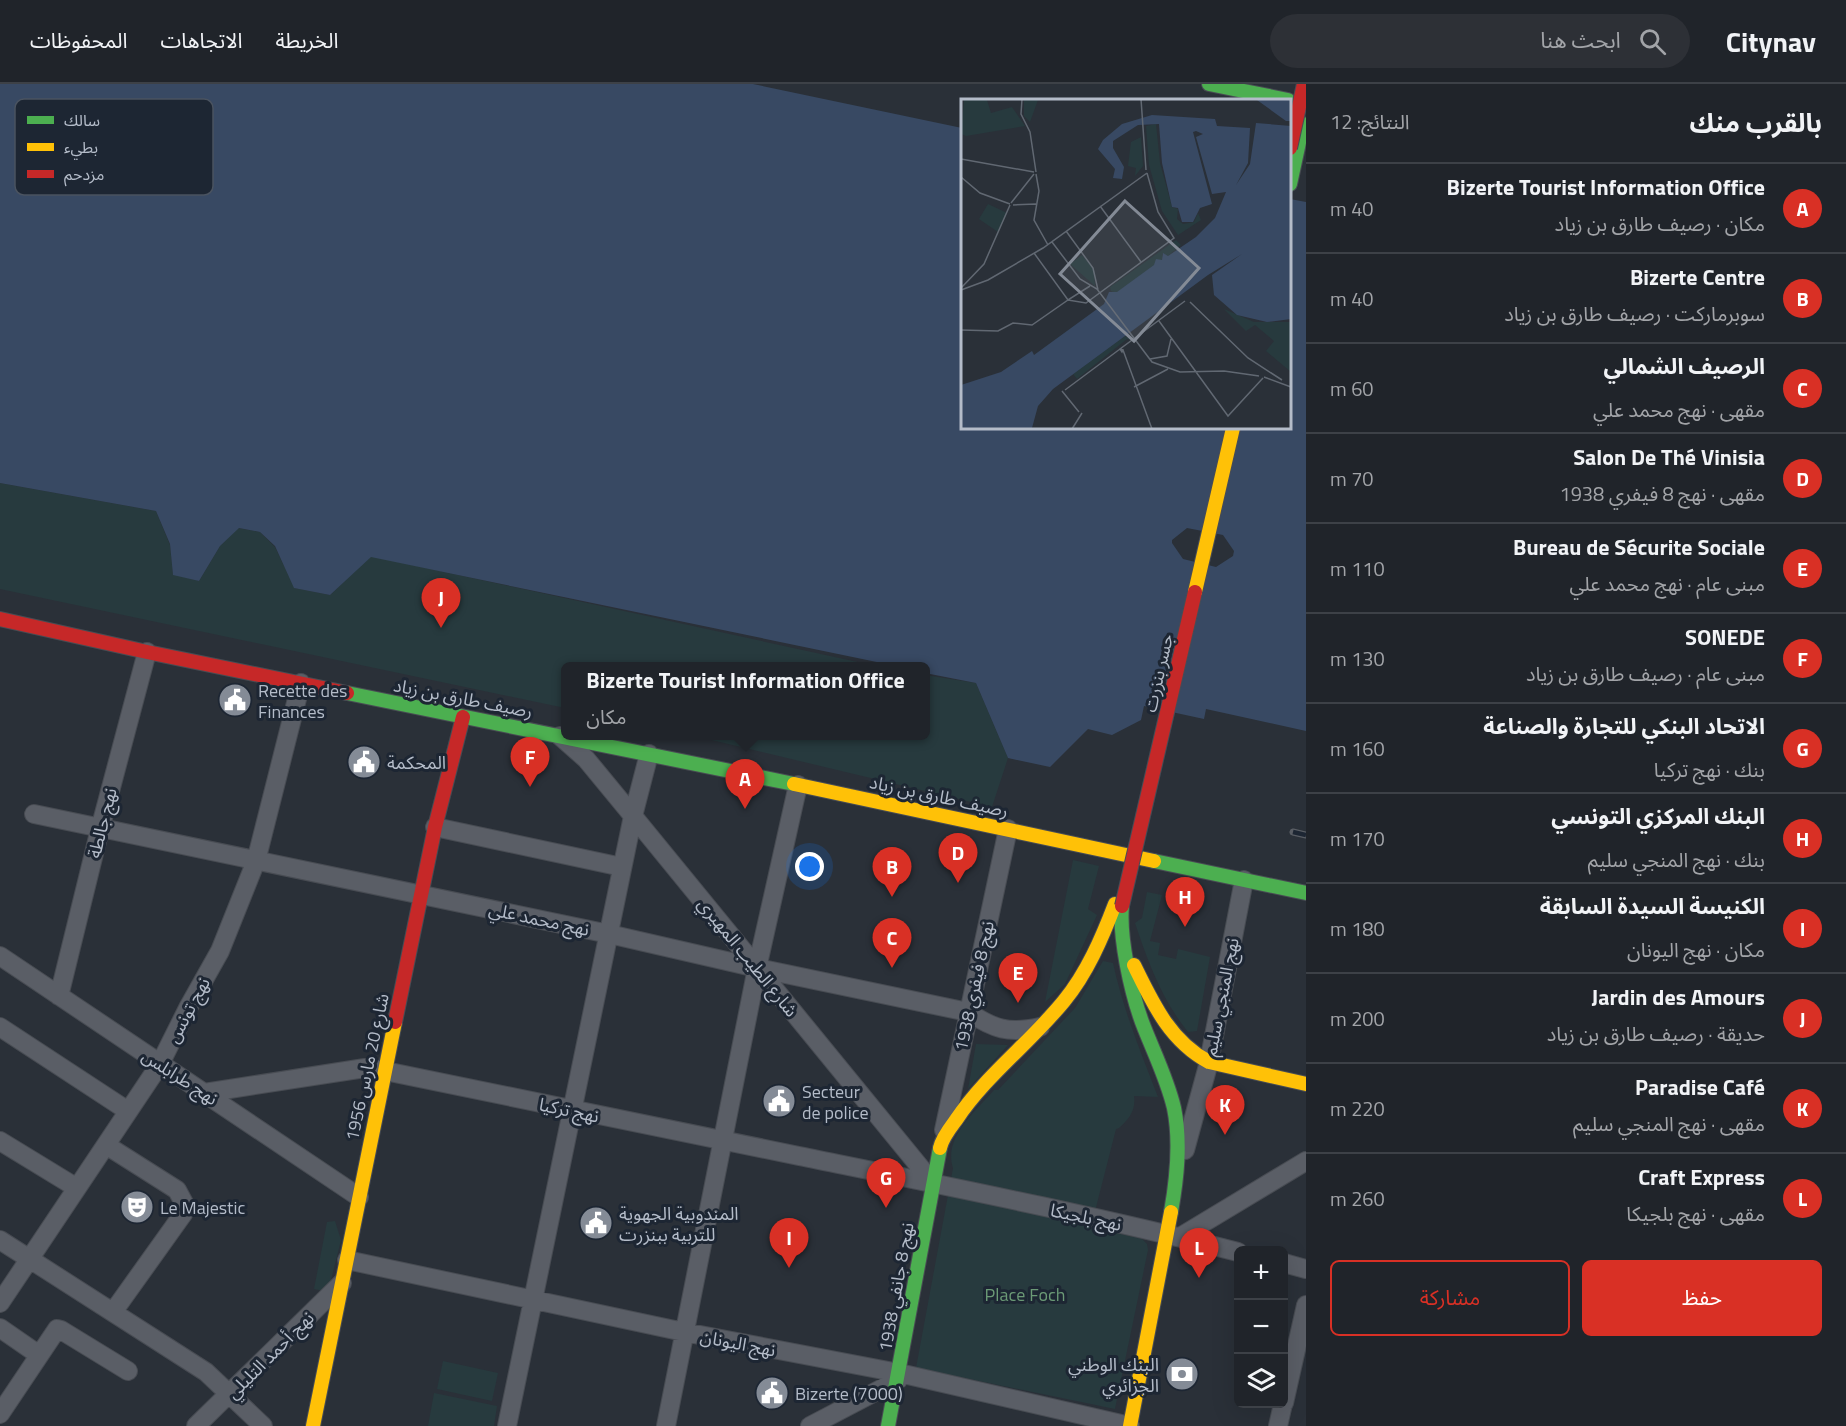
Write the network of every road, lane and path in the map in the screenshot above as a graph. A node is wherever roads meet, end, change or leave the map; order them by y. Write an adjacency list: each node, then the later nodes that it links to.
1 (1209, 84): 3 (main road)
2 (1304, 84): 7 (main road, bridge)
3 (1280, 99)
4 (1291, 101): 5 (main road)
5 (1306, 104)
6 (1306, 113): 8 (main road)
7 (1291, 143)
8 (1291, 180)
9 (1225, 429): 30 (main road, جسر بنزرت)
10 (1233, 429): 30 (main road, جسر بنزرت, bridge)
11 (0, 619): 12 (main road, رصيف طارق بن زياد)
12 (147, 651): 13 (main road, رصيف طارق بن زياد); 23 (street, نهج جالطة)
13 (301, 683): 14 (main road, رصيف طارق بن زياد); 25 (street, نهج تونس)
14 (463, 717): 15 (main road, رصيف طارق بن زياد); 22 (main road, شارع 20 مارس 1956)
15 (559, 735)
16 (565, 740): 21 (street, شارع الطيب المهيري)
17 (583, 740): 18 (main road, رصيف طارق بن زياد)
18 (649, 754): 19 (main road, رصيف طارق بن زياد); 21 (street)
19 (798, 785): 24 (main road, رصيف طارق بن زياد); 35 (street)
20 (34, 814): 23 (street, نهج محمد علي)
21 (633, 816): 26 (street); 35 (street, شارع الطيب المهيري)
22 (435, 827): 26 (street); 29 (main road, شارع 20 مارس 1956)
23 (100, 829): 25 (street, نهج محمد علي); 36 (street, نهج جالطة)
24 (1008, 829): 27 (main road, رصيف طارق بن زياد); 37 (street, نهج 8 فيفري 1938)
25 (256, 861): 29 (street, نهج محمد علي); 41 (street, نهج تونس)
26 (622, 867): 32 (street)
27 (1244, 880): 28 (main road, رصيف طارق بن زياد); 40 (street, نهج المنجي سليم)
28 (1306, 893)
29 (421, 895): 32 (street, نهج محمد علي); 42 (main road, شارع 20 مارس 1956)
30 (1119, 905): 31 (main road, جسر بنزرت)
31 (1114, 926): 33 (main road, نهج المنجي سليم); 39 (main road, نهج 8 جانفي 1938)
32 (609, 934): 35 (street, نهج محمد علي); 46 (street)
33 (1123, 942): 40 (main road); 52 (main road, نهج المنجي سليم)
34 (0, 957): 36 (street, نهج طرابلس)
35 (757, 968): 37 (street, نهج محمد علي); 48 (street); 53 (street, شارع الطيب المهيري)
36 (59, 996): 41 (street, نهج طرابلس)
37 (968, 1012): 39 (street, نهج محمد علي); 49 (street, نهج 8 فيفري 1938)
38 (0, 1026): 45 (street)
39 (1040, 1027): 49 (main road, نهج 8 جانفي 1938)
40 (1209, 1062): 43 (main road); 52 (street, نهج المنجي سليم)
41 (160, 1064): 44 (street, نهج طرابلس); 45 (street, نهج تونس)
42 (385, 1071): 44 (street, نهج تركيا); 46 (street, نهج تركيا); 55 (main road, شارع 20 مارس 1956)
43 (1306, 1084)
44 (204, 1093): 55 (street, نهج طرابلس)
45 (129, 1111): 50 (street, نهج تونس)
46 (572, 1111): 48 (street, نهج تركيا); 64 (street)
47 (0, 1141): 54 (street)
48 (724, 1142): 53 (street, نهج تركيا); 69 (street)
49 (941, 1143): 53 (main road, نهج 8 جانفي 1938)
50 (106, 1145): 54 (street, نهج تونس); 67 (street)
51 (1306, 1161): 56 (street)
52 (1176, 1182): 56 (main road, نهج المنجي سليم)
53 (933, 1183): 56 (street, نهج بلجيكا); 72 (main road, نهج 8 جانفي 1938)
54 (76, 1188): 59 (street, نهج تونس)
55 (359, 1197): 60 (main road, شارع 20 مارس 1956)
56 (1173, 1235): 58 (street, نهج بلجيكا); 84 (main road, نهج المنجي سليم)
57 (0, 1240): 59 (street)
58 (1234, 1251)
59 (29, 1259): 65 (street, نهج تونس); 67 (street)
60 (346, 1260): 63 (main road, شارع 20 مارس 1956); 64 (street, نهج اليونان)
61 (1288, 1264): 62 (street)
62 (1306, 1269)
63 (342, 1283): 74 (street, نهج أحمد التليلي); 79 (main road, شارع 20 مارس 1956)
64 (534, 1299): 69 (street, نهج اليونان); 80 (street)
65 (0, 1303)
66 (1306, 1305): 73 (street)
67 (113, 1312): 74 (street)
68 (0, 1328): 70 (street)
69 (684, 1332): 72 (street, نهج اليونان); 81 (street)
70 (39, 1355): 71 (street); 76 (street)
71 (128, 1371)
72 (898, 1377): 82 (street); 83 (main road, نهج 8 جانفي 1938); 84 (street, نهج اليونان)
73 (1288, 1385)
74 (230, 1395): 77 (street, نهج أحمد التليلي); 78 (street)
75 (1283, 1408): 85 (street)
76 (0, 1414)
77 (196, 1426)
78 (263, 1426)
79 (313, 1426)
80 (507, 1426)
81 (666, 1426)
82 (810, 1426)
83 (888, 1426)
84 (1130, 1426)
85 (1278, 1426)

